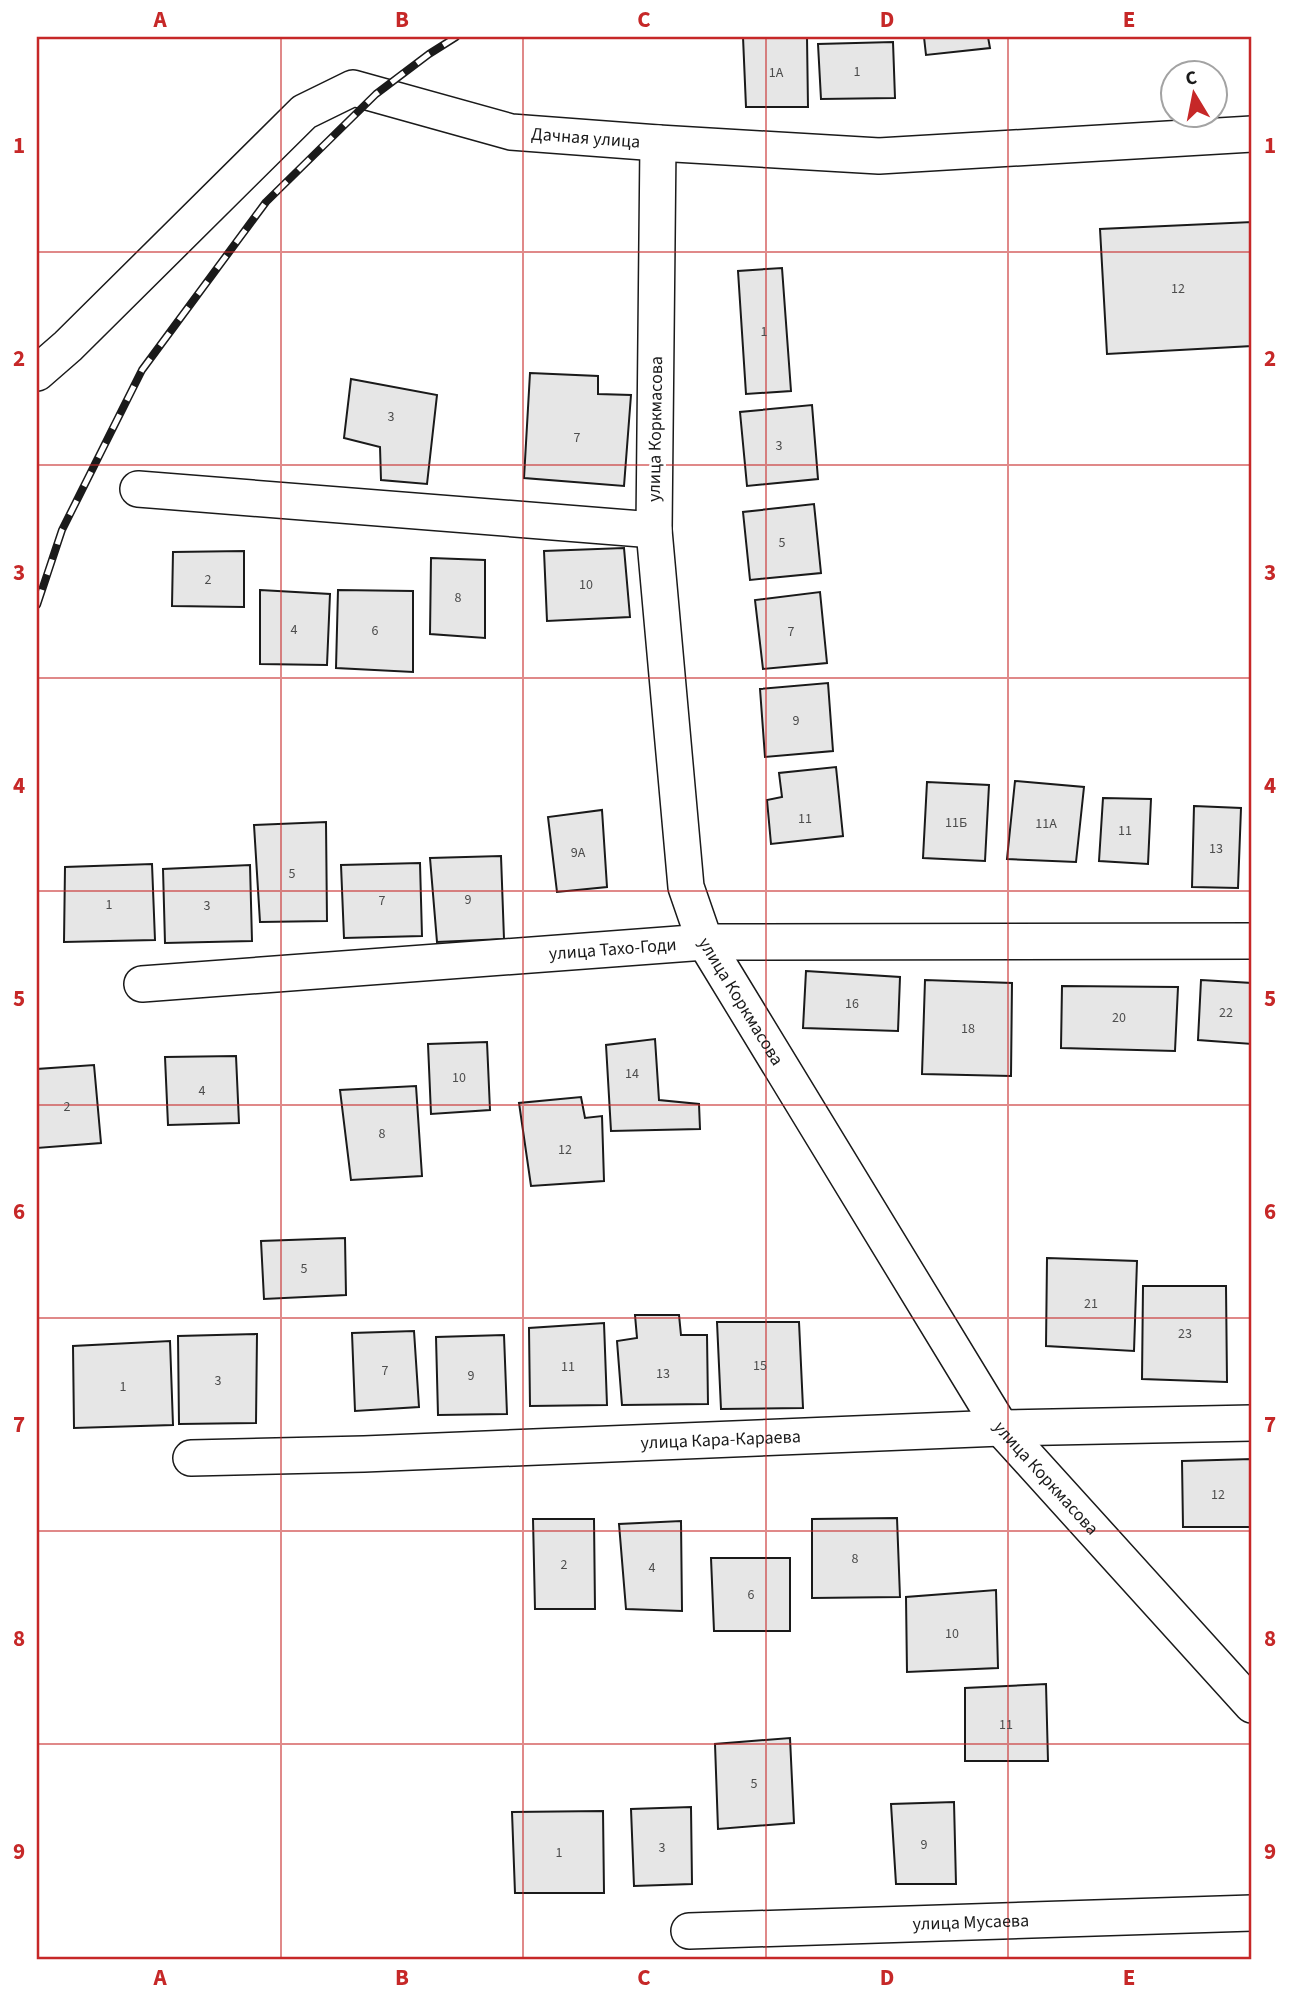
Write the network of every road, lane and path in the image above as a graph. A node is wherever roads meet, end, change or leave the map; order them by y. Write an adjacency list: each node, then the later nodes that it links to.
1 (1252, 134): 2 (street, Дачная улица)
2 (658, 143): 3 (street, Дачная улица); 5 (street, улица Коркмасова)
3 (37, 373)
4 (138, 489): 5 (street)
5 (654, 530): 6 (street, улица Коркмасова)
6 (705, 942): 7 (street, улица Тахо-Годи); 8 (street, улица Тахо-Годи); 10 (street, улица Коркмасова)
7 (1252, 942)
8 (142, 984)
9 (1252, 1423): 10 (street, улица Кара-Караева)
10 (1001, 1428): 11 (street, улица Кара-Караева); 12 (street, улица Коркмасова)
11 (191, 1458)
12 (1252, 1705)
13 (1252, 1913): 14 (street, улица Мусаева)
14 (689, 1931)

